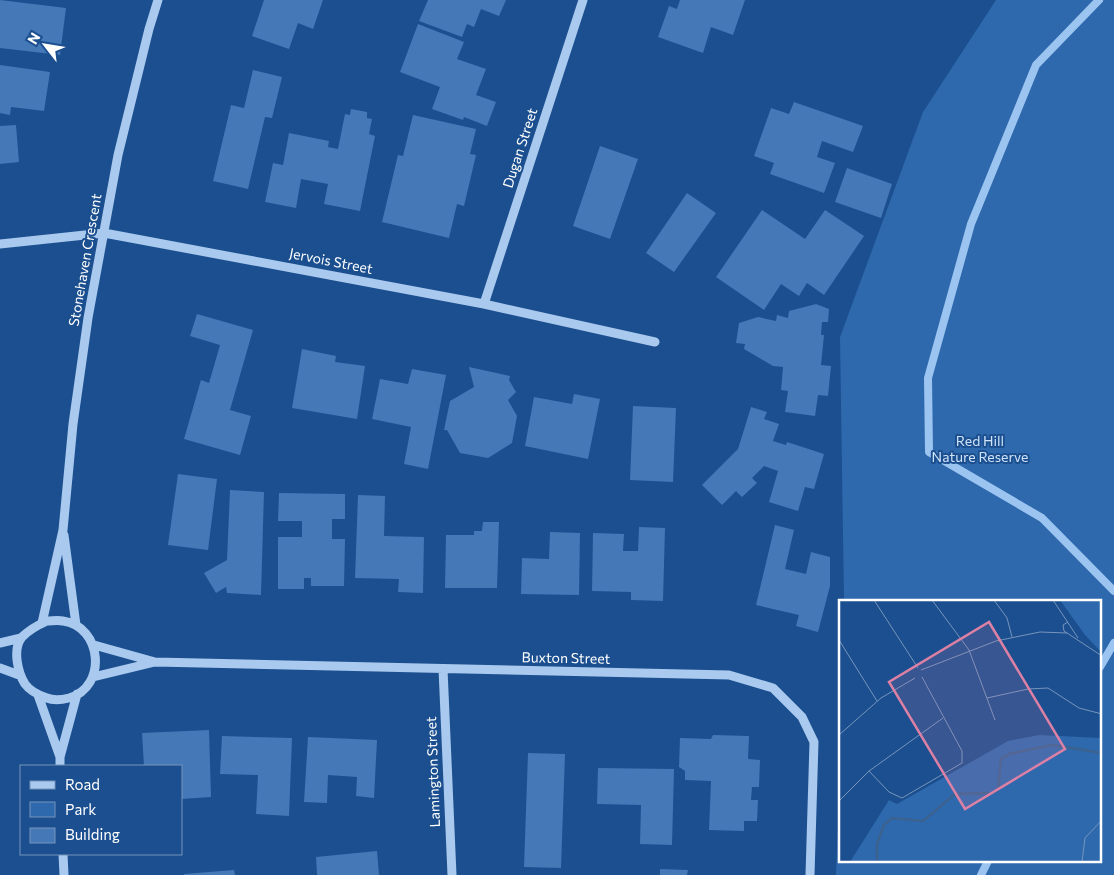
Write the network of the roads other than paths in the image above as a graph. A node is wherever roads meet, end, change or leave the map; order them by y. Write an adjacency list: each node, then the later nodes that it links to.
1 (158, 0): 3 (street, Stonehaven Crescent)
2 (583, 0): 5 (street, Dugan Street)
3 (104, 233): 4 (street, Jervois Street); 5 (street, Jervois Street); 7 (street, Stonehaven Crescent)
4 (0, 244)
5 (484, 304): 6 (street, Jervois Street)
6 (655, 342)
7 (63, 530): 8 (street, Stonehaven Crescent); 9 (street, Stonehaven Crescent)
8 (42, 623): 9 (street); 10 (street)
9 (76, 625): 12 (street)
10 (22, 638): 11 (street); 16 (street)
11 (0, 643)
12 (94, 646): 13 (street, Buxton Street); 17 (street)
13 (155, 662): 15 (street, Buxton Street); 17 (street, Buxton Street)
14 (0, 668): 16 (street)
15 (443, 669): 23 (street, Lamington Street); 24 (street, Buxton Street)
16 (19, 675): 19 (street)
17 (93, 677): 18 (street)
18 (77, 694): 19 (street); 20 (street)
19 (38, 695): 20 (street)
20 (60, 762)
21 (63, 855): 22 (street)
22 (64, 875)
23 (452, 875)
24 (810, 875)

